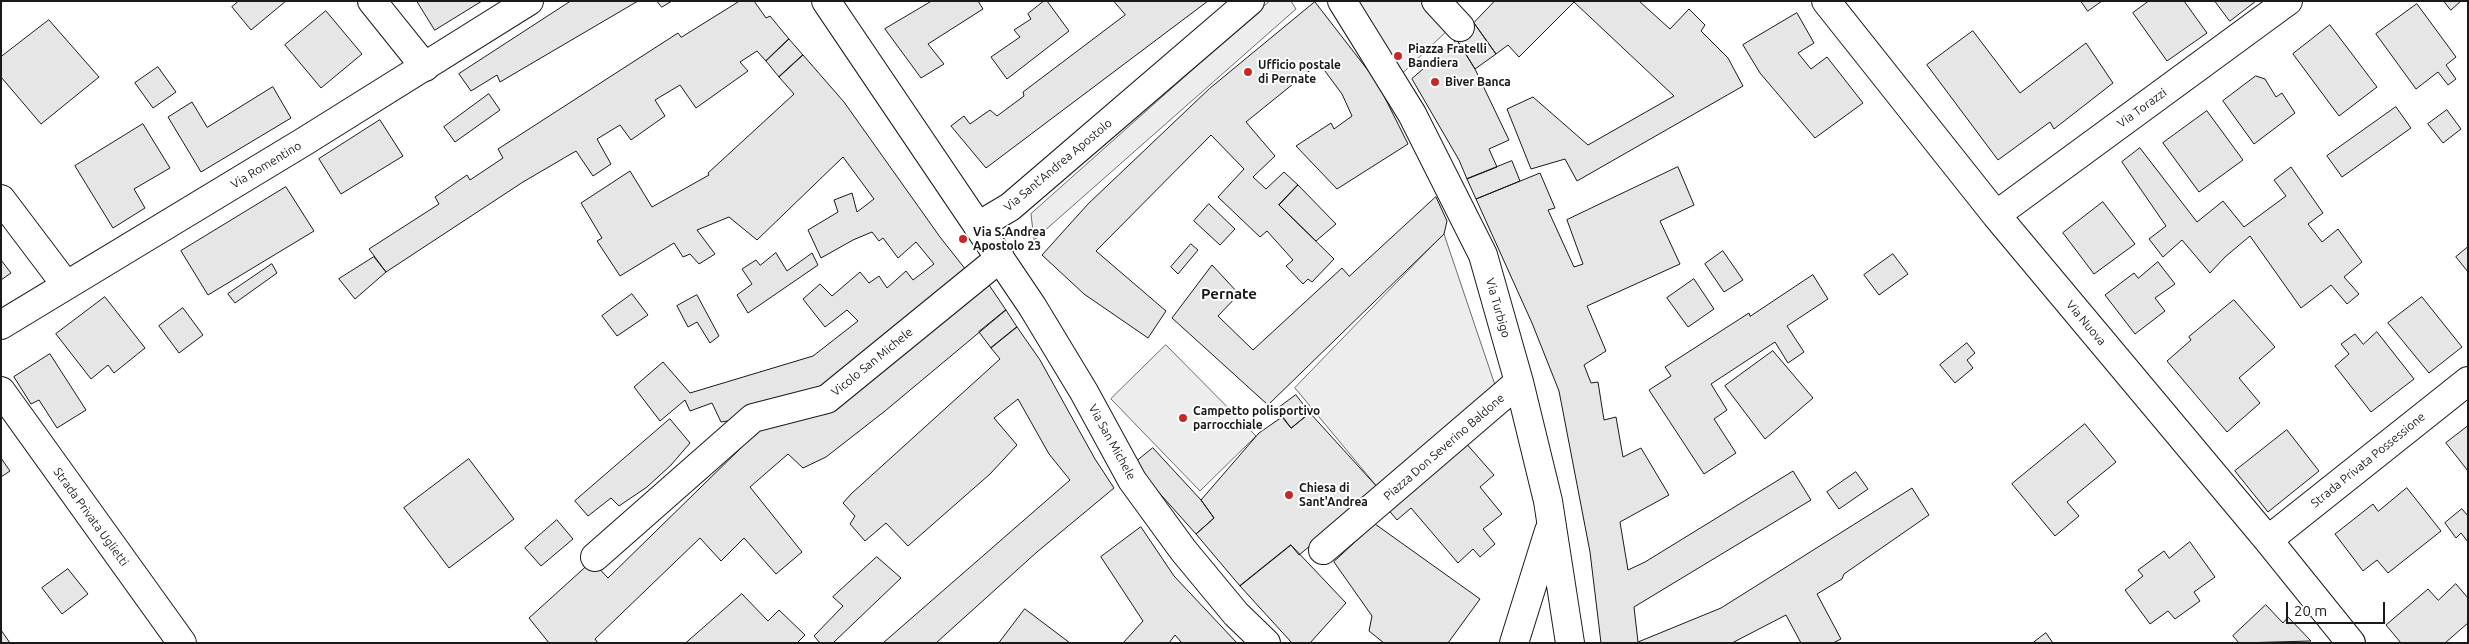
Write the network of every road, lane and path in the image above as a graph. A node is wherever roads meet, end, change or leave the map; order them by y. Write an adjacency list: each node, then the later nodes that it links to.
1 (372, 1): 10 (street)
2 (529, 1): 10 (street, Via Romentino)
3 (826, 1): 13 (street)
4 (1250, 1): 13 (street, Via Sant'Andrea Apostolo)
5 (1342, 1): 18 (street, Via Turbigo)
6 (1436, 1): 9 (street)
7 (1826, 1): 12 (street, Via Nuova)
8 (2288, 1): 12 (street, Via Torazzi)
9 (1460, 27)
10 (425, 67): 15 (street, Via Romentino)
11 (1, 199): 15 (street)
12 (1996, 215): 21 (street, Via Nuova)
13 (978, 226): 14 (street, Via San Michele)
14 (1000, 258): 23 (street, Vicolo San Michele); 25 (street, Via San Michele)
15 (66, 285): 16 (street, Via Romentino)
16 (1, 325)
17 (2468, 380): 21 (street, Strada Privata Possessione)
18 (1519, 382): 20 (street, Via Turbigo); 22 (street, Piazza Don Severino Baldone)
19 (1, 391): 24 (street, Strada Privata Uglietti)
20 (1550, 527): 26 (street, Via Turbigo); 27 (street)
21 (2268, 540): 28 (street, Via Nuova)
22 (1323, 550)
23 (596, 557)
24 (182, 643)
25 (1266, 643)
26 (1514, 643)
27 (1570, 643)
28 (2350, 643)

